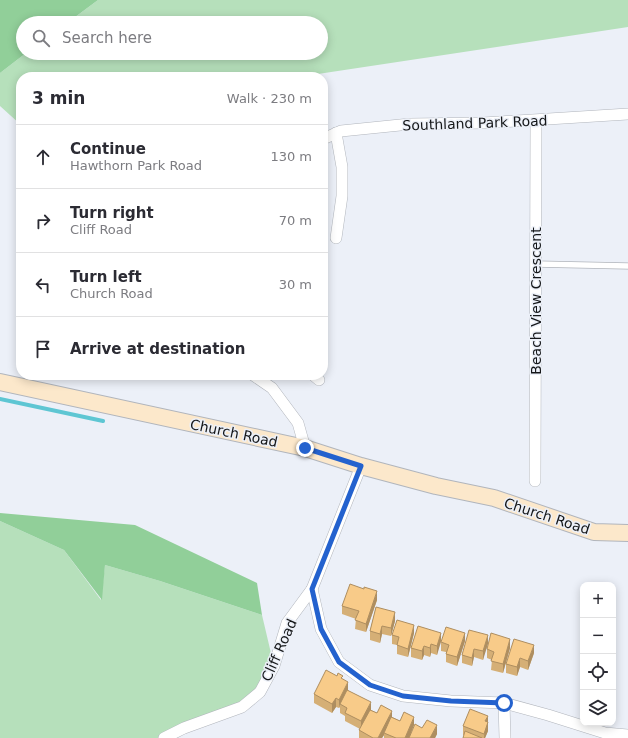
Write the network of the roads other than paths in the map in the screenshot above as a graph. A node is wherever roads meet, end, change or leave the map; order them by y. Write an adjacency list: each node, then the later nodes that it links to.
1 (628, 114): 2 (street, Southland Park Road)
2 (536, 121): 3 (street, Southland Park Road); 6 (street, Beach View Crescent)
3 (336, 133): 4 (street, Southland Park Road); 5 (street)
4 (328, 137)
5 (336, 238)
6 (536, 264): 7 (lane); 12 (street, Beach View Crescent)
7 (628, 266)
8 (260, 380): 10 (street)
9 (0, 382): 10 (street, Church Road)
10 (305, 448): 11 (street, Church Road)
11 (361, 466): 13 (street, Church Road); 14 (street, Cliff Road)
12 (535, 481)
13 (628, 533)
14 (312, 589): 15 (street); 17 (street, Cliff Road)
15 (504, 703): 16 (street); 18 (street)
16 (628, 735)
17 (164, 738)
18 (505, 738)

